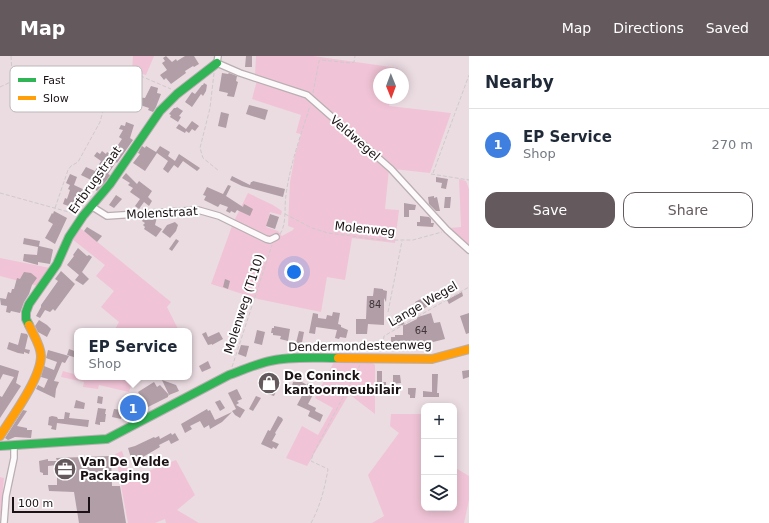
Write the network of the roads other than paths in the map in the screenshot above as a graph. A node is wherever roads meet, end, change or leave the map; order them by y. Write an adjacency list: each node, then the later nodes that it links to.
1 (217, 60): 2 (main road, Ertbrugstraat); 4 (street, Veldwegel)
2 (91, 206): 3 (street, Molenstraat); 6 (main road, Ertbrugstraat)
3 (275, 238)
4 (469, 250)
5 (469, 349): 8 (main road, Dendermondesteenweg)
6 (0, 436)
7 (0, 446): 8 (main road, Dendermondesteenweg)
8 (14, 446): 9 (street)
9 (4, 523)

